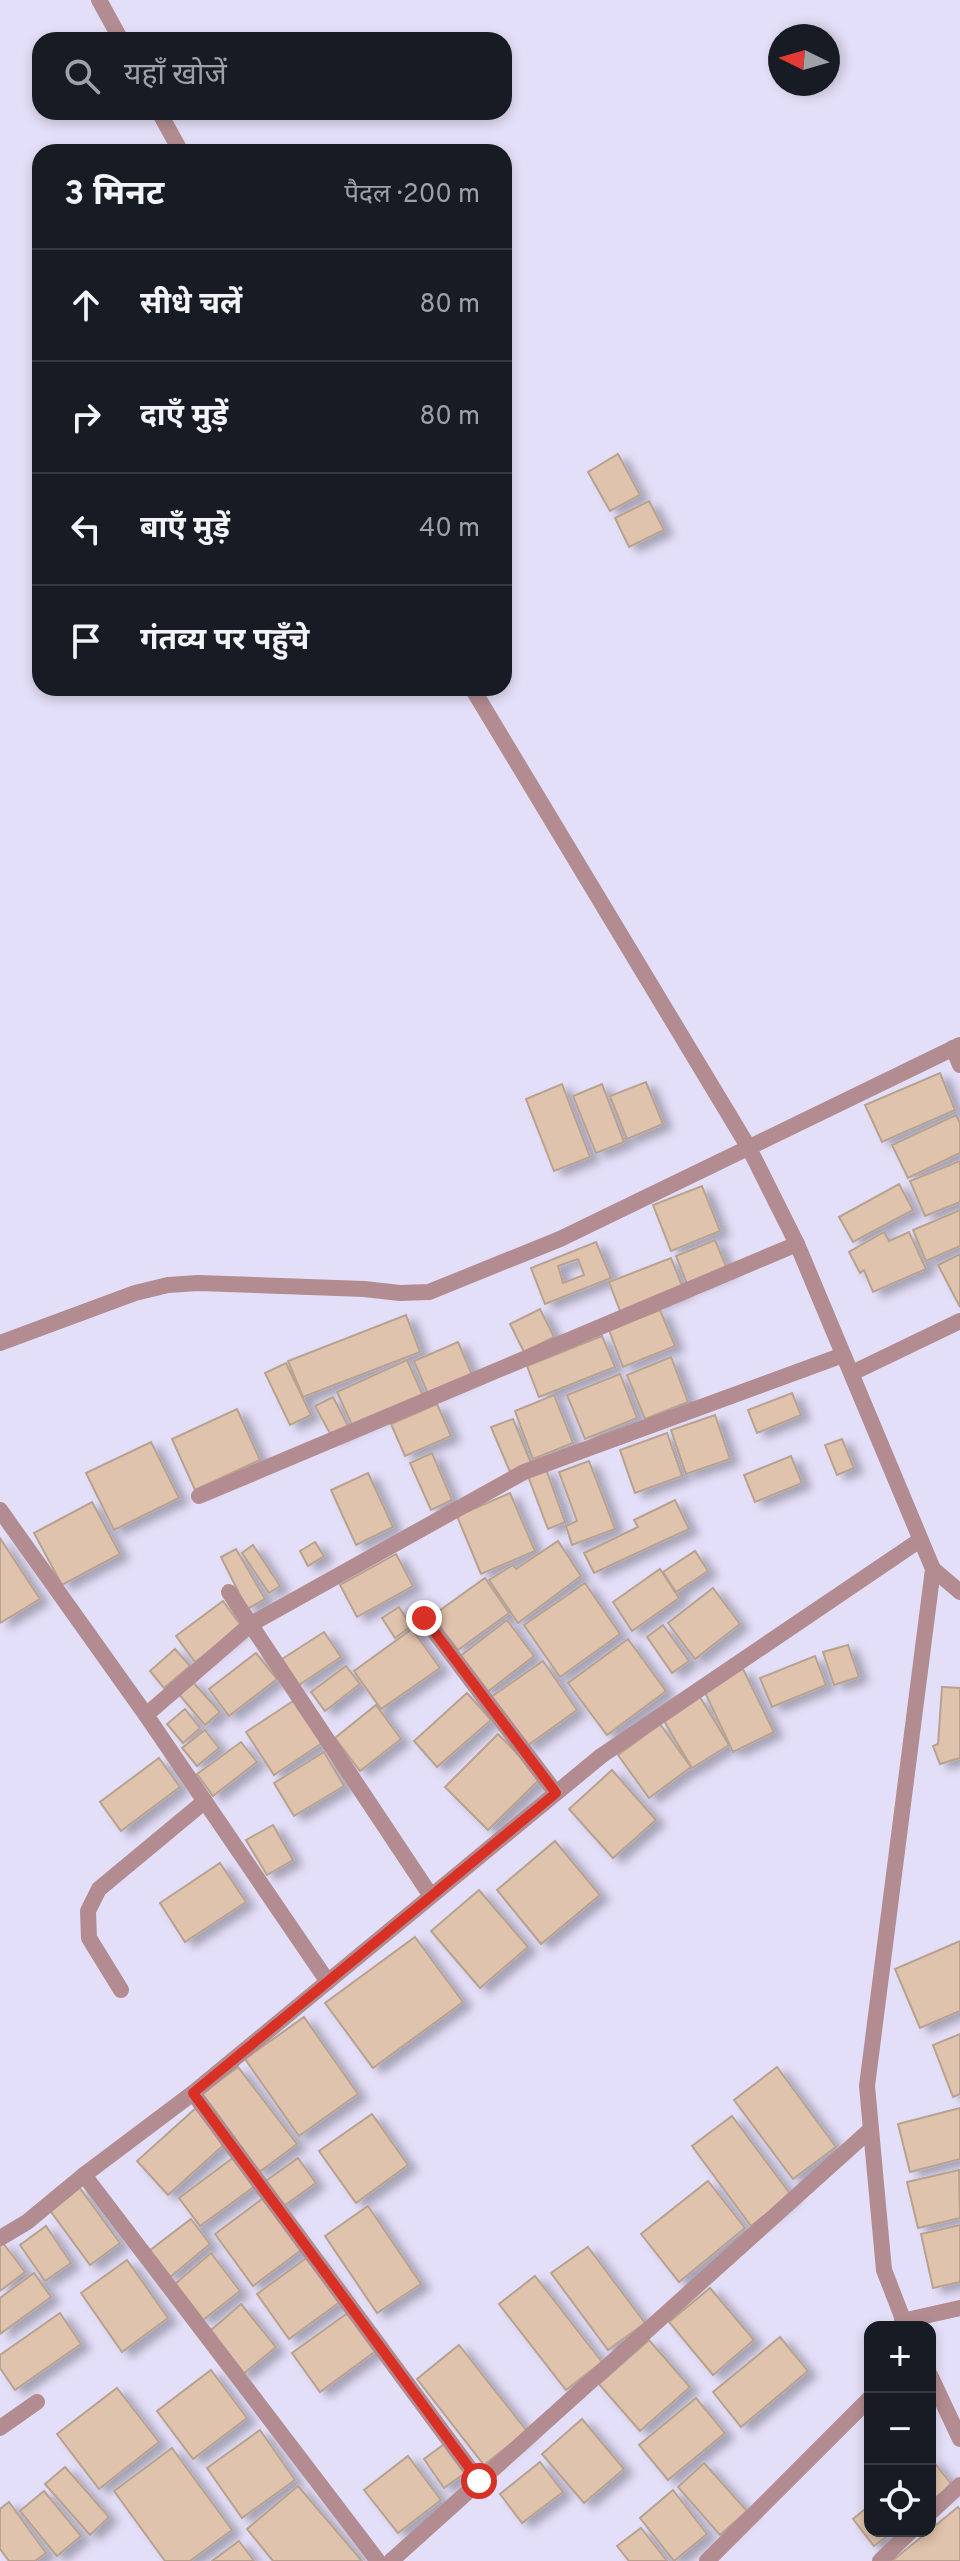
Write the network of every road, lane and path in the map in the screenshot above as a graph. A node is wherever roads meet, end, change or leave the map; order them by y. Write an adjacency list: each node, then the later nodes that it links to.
1 (99, 0): 2 (street)
2 (117, 32)
3 (163, 120): 4 (street)
4 (177, 144)
5 (477, 696): 8 (street)
6 (956, 1047): 7 (street); 8 (street)
7 (960, 1065)
8 (749, 1148): 9 (street); 11 (street)
9 (797, 1244): 12 (street); 14 (street)
10 (960, 1321): 13 (street)
11 (0, 1343)
12 (843, 1355): 13 (street); 21 (street)
13 (852, 1373): 16 (street)
14 (199, 1496)
15 (0, 1510): 22 (street)
16 (920, 1540): 17 (street); 23 (street)
17 (933, 1569): 19 (street); 29 (street)
18 (229, 1592): 21 (street)
19 (960, 1592)
20 (424, 1618): 23 (street)
21 (251, 1624): 22 (street); 25 (street)
22 (146, 1715): 24 (street)
23 (556, 1793): 25 (street)
24 (205, 1801): 26 (street); 27 (street)
25 (431, 1896): 26 (street)
26 (328, 1982): 28 (street)
27 (121, 1990)
28 (193, 2093): 30 (street); 40 (street)
29 (870, 2130): 33 (street); 40 (street)
30 (84, 2175): 31 (street); 44 (street)
31 (0, 2238)
32 (960, 2308): 34 (street)
33 (903, 2321)
34 (914, 2321)
35 (936, 2388): 39 (street)
36 (37, 2402): 38 (street)
37 (864, 2404): 46 (street)
38 (0, 2428)
39 (960, 2439)
40 (479, 2481): 45 (street)
41 (960, 2485): 42 (street)
42 (936, 2507)
43 (905, 2537): 47 (street)
44 (378, 2561)
45 (391, 2561)
46 (707, 2561)
47 (880, 2561)

